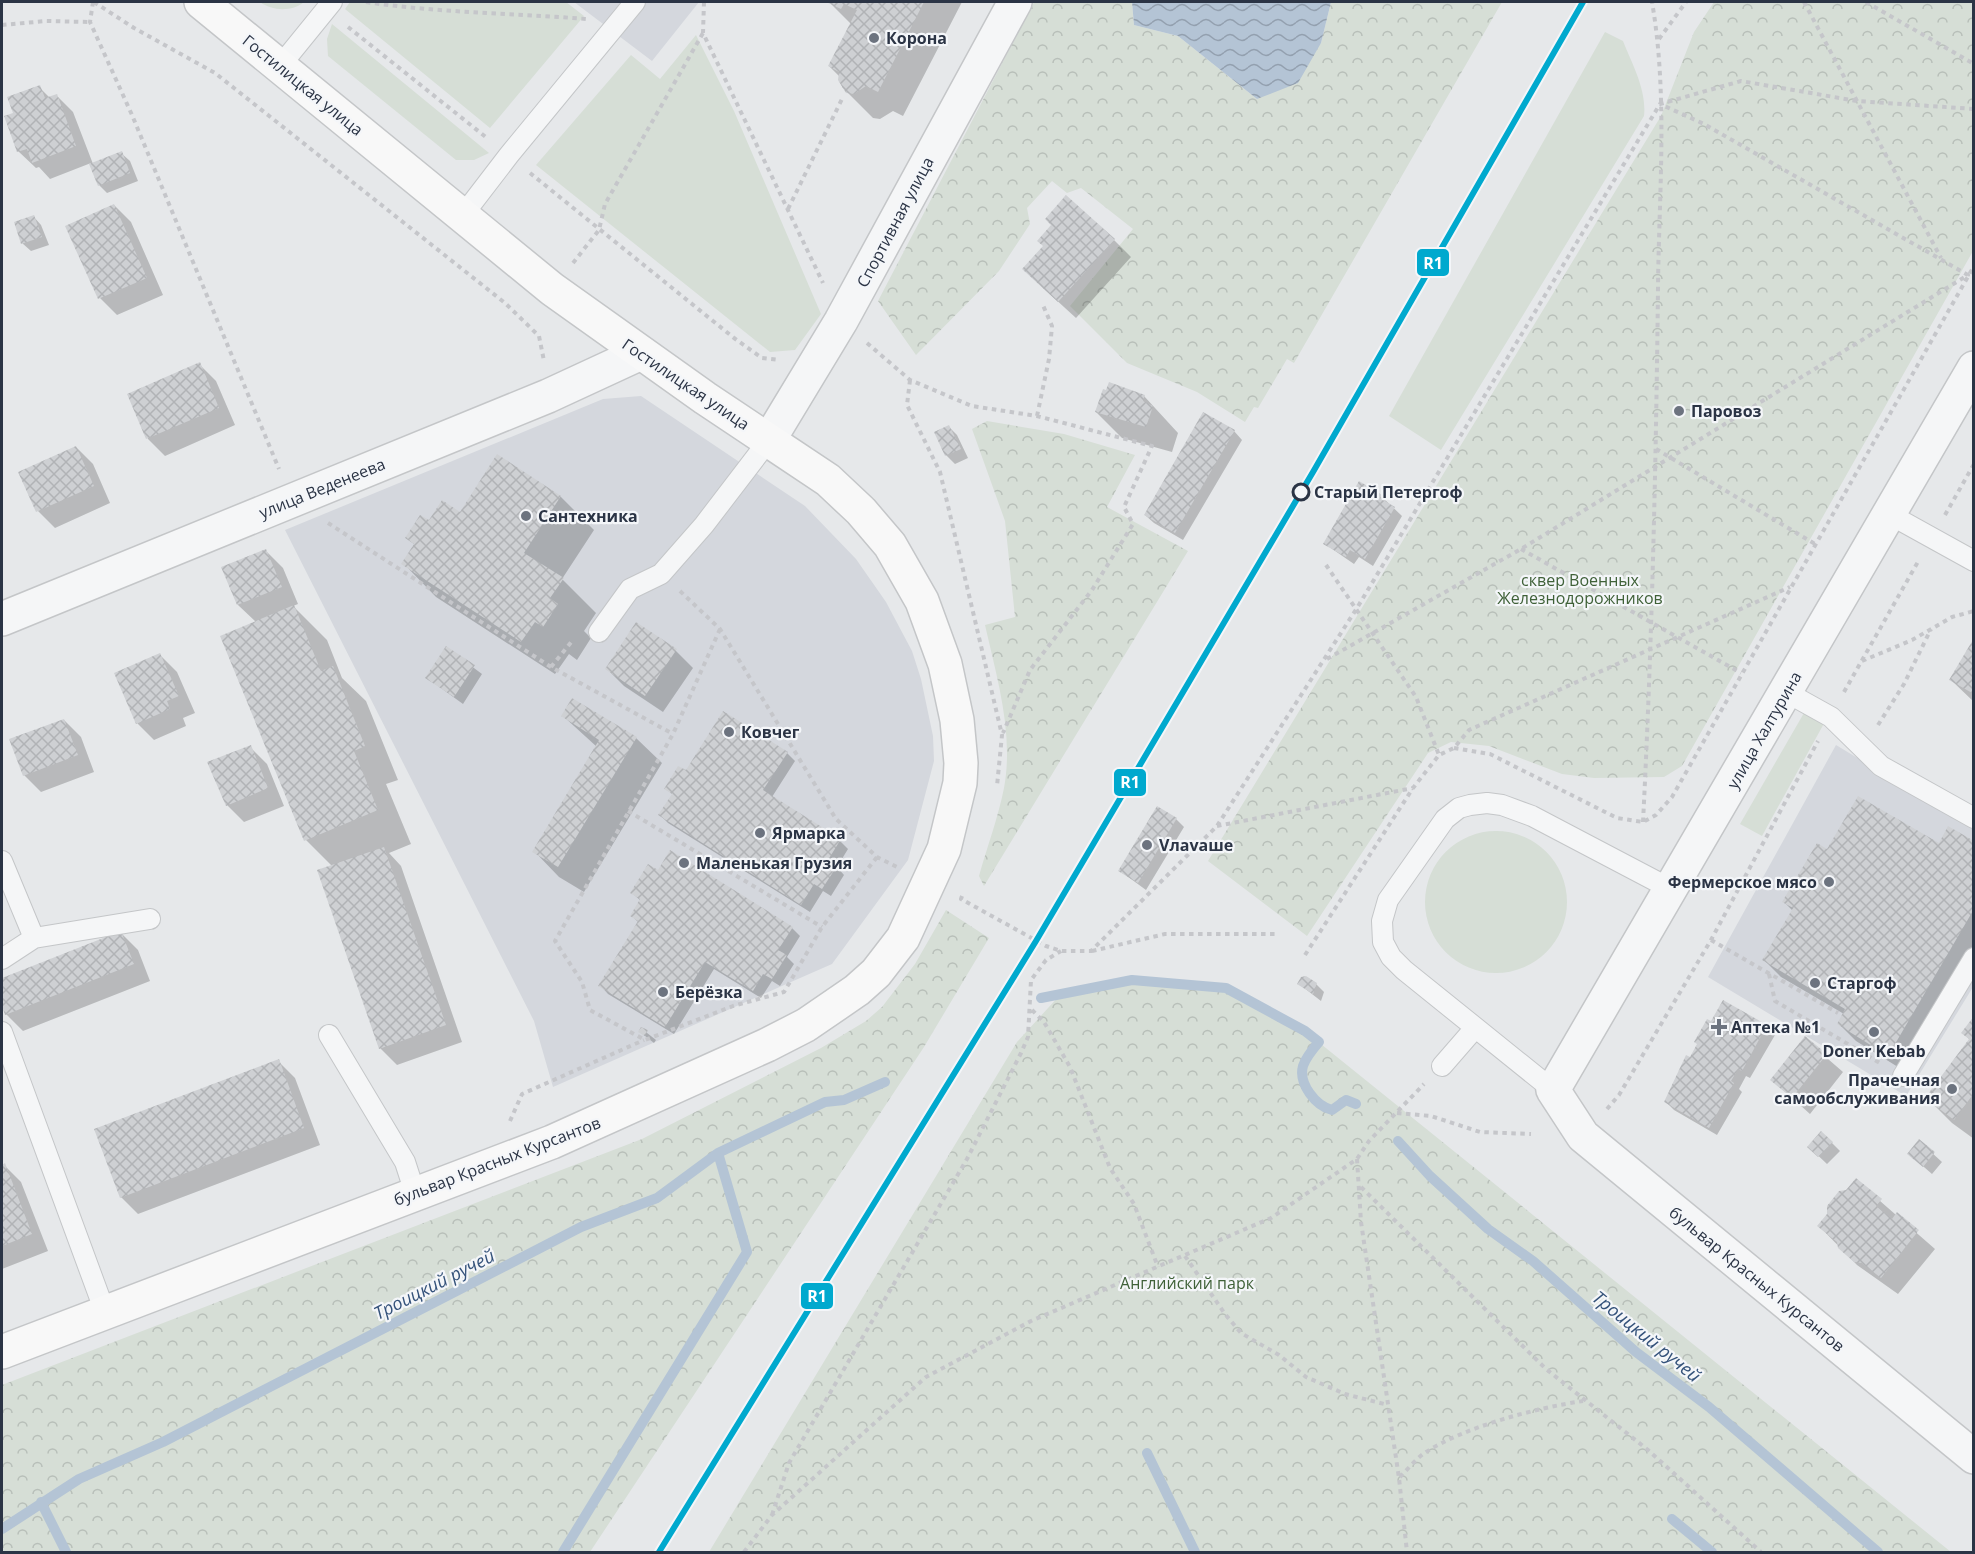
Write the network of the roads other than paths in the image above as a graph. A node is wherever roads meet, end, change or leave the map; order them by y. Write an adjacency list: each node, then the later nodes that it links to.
1 (201, 2): 5 (main road, Гостилицкая улица)
2 (635, 2): 6 (lane)
3 (1015, 2): 9 (street, Спортивная улица)
4 (329, 5): 5 (lane)
5 (280, 66): 6 (main road, Гостилицкая улица)
6 (463, 215): 7 (main road, Гостилицкая улица)
7 (640, 353): 9 (main road, Гостилицкая улица); 12 (street, улица Веденеева)
8 (1974, 368): 10 (street, улица Халтурина)
9 (769, 440): 13 (lane); 17 (main road, Гостилицкая улица)
10 (1889, 514): 11 (lane); 14 (street, улица Халтурина)
11 (1974, 561)
12 (2, 619)
13 (599, 632)
14 (1786, 692): 15 (lane); 18 (street, улица Халтурина)
15 (1974, 818)
16 (2, 861): 20 (lane)
17 (918, 877): 30 (main road, бульвар Красных Курсантов)
18 (1670, 888): 23 (lane); 29 (street, улица Халтурина)
19 (150, 920): 20 (lane)
20 (34, 938): 22 (lane)
21 (1974, 958): 28 (lane)
22 (2, 959)
23 (1475, 1028): 27 (lane); 29 (lane)
24 (2, 1032): 26 (lane)
25 (329, 1035): 30 (lane)
26 (5, 1054): 31 (lane)
27 (1442, 1066)
28 (1903, 1076)
29 (1553, 1090): 33 (street, бульвар Красных Курсантов)
30 (415, 1193): 31 (main road, бульвар Красных Курсантов)
31 (105, 1312): 32 (main road, бульвар Красных Курсантов)
32 (2, 1352)
33 (1974, 1457)

